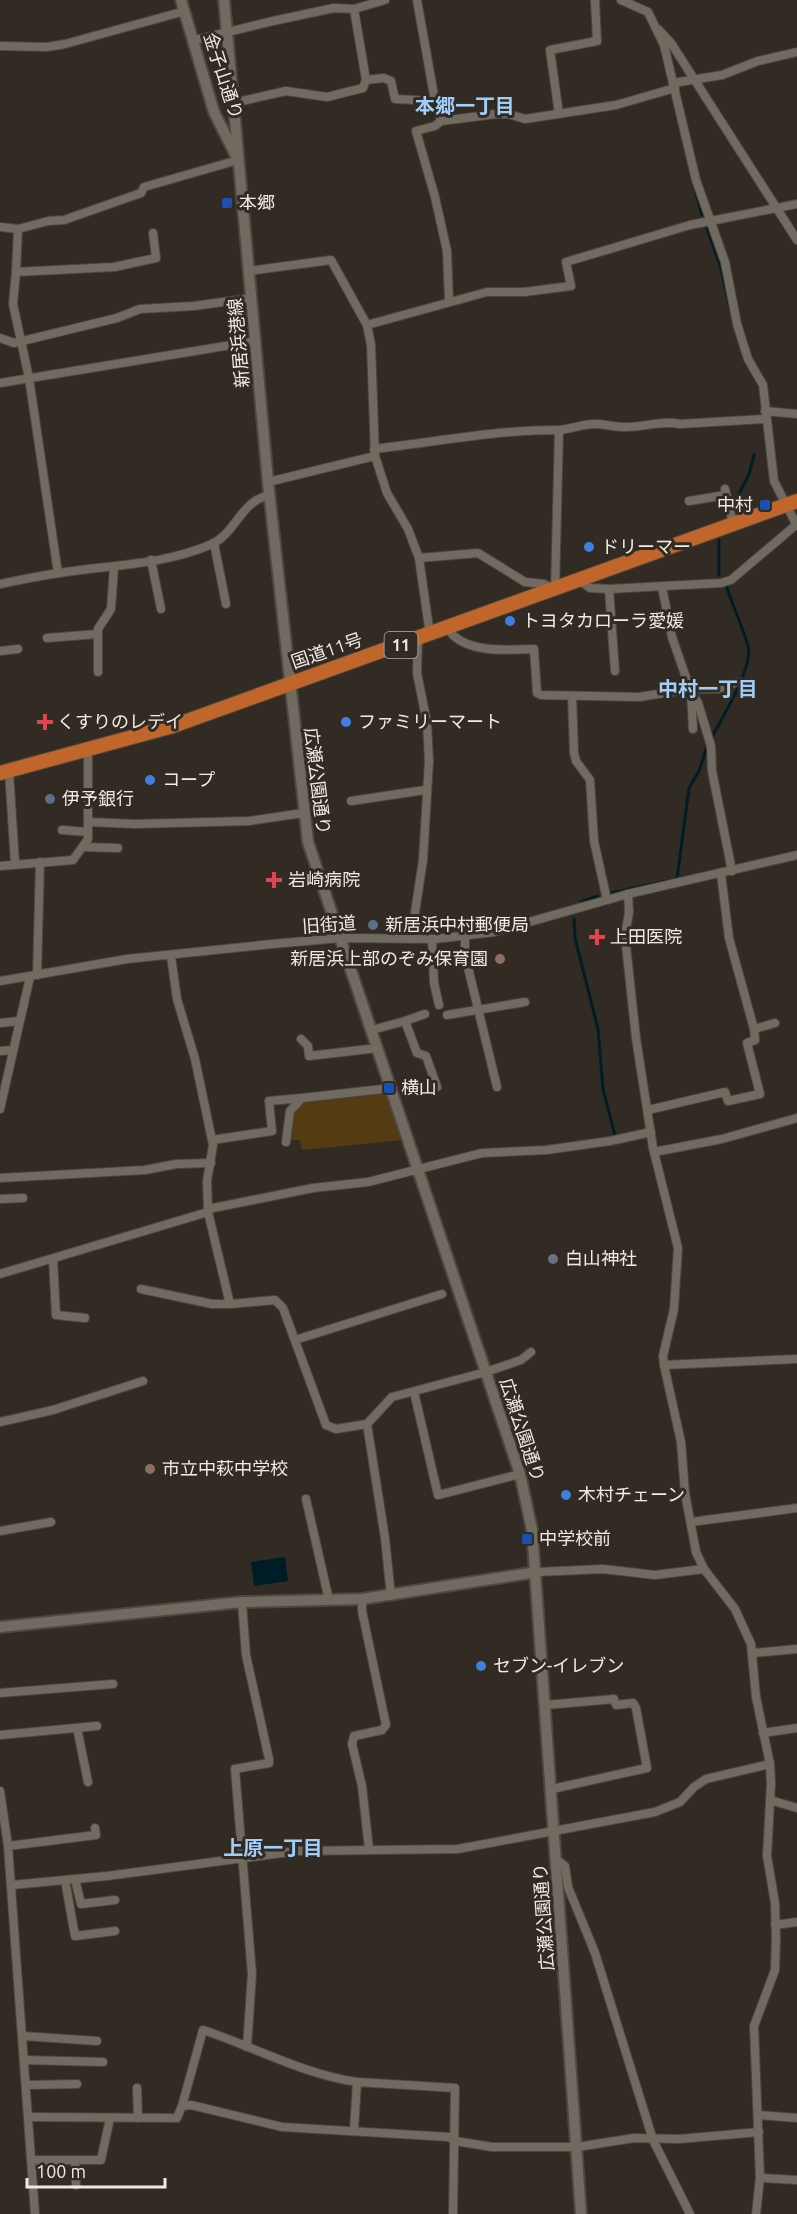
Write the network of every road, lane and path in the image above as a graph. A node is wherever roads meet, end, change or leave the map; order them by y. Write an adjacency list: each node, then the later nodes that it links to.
1 (224, 0): 11 (street, 新居浜港線)
2 (385, 0): 8 (street)
3 (417, 0): 18 (street)
4 (595, 0): 20 (street)
5 (621, 0): 9 (street)
6 (647, 0): 9 (street)
7 (183, 5): 12 (street, 金子山通り); 13 (street)
8 (354, 9): 11 (street); 16 (street)
9 (647, 11): 10 (street)
10 (658, 29): 15 (street); 17 (street)
11 (227, 33): 12 (street); 19 (street, 新居浜港線)
12 (195, 40): 22 (street, 金子山通り)
13 (0, 46)
14 (797, 52): 15 (street)
15 (693, 79): 17 (street); 24 (street)
16 (366, 80): 18 (street); 19 (street)
17 (674, 86): 20 (street); 25 (street)
18 (435, 101): 21 (street)
19 (233, 103): 22 (street, 新居浜港線)
20 (559, 114): 21 (street)
21 (441, 121): 33 (street)
22 (238, 160): 27 (street); 31 (street, 新居浜港線)
23 (797, 204): 24 (street)
24 (776, 208): 25 (street); 29 (street)
25 (709, 221): 33 (street); 41 (street)
26 (0, 227): 27 (street)
27 (18, 229): 30 (street)
28 (153, 232): 30 (street)
29 (797, 240)
30 (16, 272): 36 (street)
31 (249, 272): 32 (street, 新居浜港線); 34 (street)
32 (252, 298): 36 (street); 37 (street, 新居浜港線)
33 (449, 300): 34 (street)
34 (367, 325): 43 (street)
35 (0, 338): 36 (street)
36 (22, 339): 38 (street)
37 (256, 341): 38 (street); 44 (street, 新居浜港線)
38 (29, 378): 39 (street); 54 (street)
39 (0, 383)
40 (797, 414): 41 (street)
41 (765, 415): 42 (street); 47 (street)
42 (559, 430): 43 (street); 59 (street)
43 (375, 452): 44 (street); 51 (street)
44 (268, 482): 45 (street, 新居浜港線)
45 (270, 495): 50 (street); 71 (street, 新居浜港線)
46 (689, 501): 48 (street)
47 (791, 503): 48 (highway, 国道11号 / 11); 49 (street)
48 (732, 516): 55 (highway, 国道11号 / 11)
49 (797, 525): 57 (street)
50 (214, 543): 52 (street); 60 (street)
51 (419, 558): 59 (street); 64 (street)
52 (151, 560): 53 (street); 61 (street)
53 (114, 567): 54 (street); 63 (street)
54 (58, 573): 56 (street)
55 (579, 580): 58 (street); 59 (highway, 国道11号 / 11)
56 (0, 584)
57 (662, 587): 58 (street); 72 (street)
58 (609, 589): 68 (street)
59 (555, 590): 62 (highway, 国道11号 / 11)
60 (226, 604)
61 (160, 609)
62 (448, 629): 64 (highway, 国道11号 / 11); 73 (street)
63 (98, 634): 65 (street); 69 (street)
64 (424, 637): 71 (highway, 国道11号 / 11); 77 (street)
65 (47, 638)
66 (18, 649): 67 (street)
67 (0, 651)
68 (615, 671)
69 (98, 672)
70 (736, 682): 72 (street)
71 (289, 683): 75 (highway, 国道11号 / 11); 79 (street, 広瀬公園通り)
72 (690, 689): 73 (street); 74 (street); 89 (street)
73 (572, 696): 92 (street)
74 (693, 729)
75 (88, 750): 76 (highway, 国道11号 / 11); 80 (street)
76 (5, 772): 87 (street)
77 (425, 790): 78 (street); 95 (street)
78 (351, 801)
79 (303, 813): 80 (street); 94 (street, 広瀬公園通り)
80 (88, 822): 82 (street)
81 (62, 830): 82 (street)
82 (88, 832): 83 (street)
83 (83, 847): 84 (street); 86 (street)
84 (118, 848)
85 (797, 855): 89 (street, 旧街道)
86 (40, 862): 87 (street); 98 (street)
87 (15, 863): 88 (street)
88 (0, 866)
89 (732, 871): 90 (street, 旧街道)
90 (721, 874): 91 (street, 旧街道); 109 (street)
91 (628, 894): 92 (street, 旧街道); 121 (street)
92 (607, 900): 93 (street, 旧街道)
93 (465, 936): 96 (street, 旧街道); 102 (street)
94 (341, 938): 95 (street, 旧街道); 97 (street, 旧街道); 110 (street, 広瀬公園通り)
95 (411, 939): 96 (street, 旧街道)
96 (432, 939): 101 (street)
97 (171, 956): 98 (street, 旧街道); 124 (street)
98 (33, 976): 99 (street, 旧街道); 105 (street)
99 (0, 981)
100 (525, 1002): 102 (street)
101 (439, 1005)
102 (477, 1008): 104 (street); 117 (street)
103 (424, 1014): 106 (street)
104 (447, 1015)
105 (19, 1021): 107 (street); 113 (street)
106 (405, 1021): 110 (street); 116 (street)
107 (0, 1023)
108 (775, 1023): 109 (street)
109 (754, 1029): 121 (street)
110 (372, 1030): 112 (street, 広瀬公園通り)
111 (301, 1039): 112 (street)
112 (378, 1048): 118 (street, 広瀬公園通り)
113 (13, 1050): 114 (street); 115 (street)
114 (0, 1051)
115 (4, 1075): 120 (street)
116 (437, 1087)
117 (497, 1087)
118 (392, 1089): 119 (street); 128 (street, 広瀬公園通り)
119 (302, 1098): 124 (street); 125 (street)
120 (0, 1109)
121 (648, 1110): 123 (street)
122 (797, 1118): 126 (street)
123 (651, 1132): 126 (street); 128 (street)
124 (212, 1140): 127 (street)
125 (286, 1142)
126 (654, 1152): 142 (street)
127 (211, 1163): 129 (street); 132 (street)
128 (419, 1171): 132 (street); 143 (street, 広瀬公園通り)
129 (0, 1178)
130 (0, 1198): 131 (street)
131 (24, 1198)
132 (208, 1210): 133 (street); 137 (street)
133 (53, 1259): 134 (street); 138 (street)
134 (0, 1274)
135 (141, 1289): 137 (street)
136 (442, 1294): 139 (street)
137 (230, 1304): 139 (street)
138 (86, 1318)
139 (295, 1340): 147 (street)
140 (531, 1352): 143 (street)
141 (797, 1359): 142 (street)
142 (664, 1365): 152 (street)
143 (486, 1372): 145 (street); 148 (street, 広瀬公園通り)
144 (143, 1381): 146 (street)
145 (414, 1392): 147 (street); 148 (street)
146 (0, 1422)
147 (367, 1424): 156 (street)
148 (520, 1474): 155 (street, 広瀬公園通り)
149 (306, 1499): 158 (street)
150 (797, 1508): 152 (street)
151 (51, 1521): 153 (street)
152 (691, 1522): 154 (street)
153 (0, 1531)
154 (704, 1569): 155 (street); 162 (street)
155 (537, 1572): 156 (street); 165 (street, 広瀬公園通り)
156 (391, 1596): 157 (street)
157 (362, 1599): 158 (street); 182 (street)
158 (329, 1600): 159 (street)
159 (242, 1602): 160 (street); 183 (street)
160 (0, 1627)
161 (797, 1649): 162 (street)
162 (753, 1653): 169 (street)
163 (113, 1683): 164 (street)
164 (0, 1693)
165 (546, 1705): 173 (street, 広瀬公園通り); 173 (street)
166 (97, 1726): 167 (street)
167 (77, 1728): 170 (street); 172 (street)
168 (797, 1728): 169 (street)
169 (763, 1732): 171 (street)
170 (0, 1734)
171 (770, 1764): 175 (street); 179 (street)
172 (88, 1782)
173 (552, 1789): 179 (street, 広瀬公園通り)
174 (0, 1791): 176 (street)
175 (770, 1800): 177 (street); 192 (street)
176 (1, 1807): 180 (street)
177 (797, 1808)
178 (95, 1828): 181 (street)
179 (555, 1830): 182 (street); 185 (street, 広瀬公園通り)
180 (3, 1836): 181 (street)
181 (8, 1846): 184 (street)
182 (369, 1849): 183 (street)
183 (243, 1858): 187 (street); 196 (street)
184 (9, 1860): 186 (street); 189 (street)
185 (557, 1860): 211 (street); 213 (street, 広瀬公園通り)
186 (0, 1861)
187 (75, 1879): 188 (street); 190 (street)
188 (65, 1880): 189 (street); 193 (street)
189 (12, 1885): 194 (street)
190 (115, 1900)
191 (797, 1923): 192 (street)
192 (775, 1925): 204 (street)
193 (115, 1931)
194 (23, 2036): 195 (street); 197 (street)
195 (97, 2041)
196 (247, 2047): 199 (street); 203 (street)
197 (25, 2060): 198 (street); 201 (street)
198 (103, 2062)
199 (357, 2082): 209 (street); 212 (street)
200 (77, 2084): 201 (street)
201 (27, 2085): 205 (street)
202 (137, 2088): 207 (street)
203 (182, 2106): 207 (street); 209 (street)
204 (759, 2115): 208 (street); 210 (street)
205 (29, 2117): 206 (street); 214 (street)
206 (110, 2118): 207 (street); 215 (street)
207 (138, 2118)
208 (797, 2118)
209 (354, 2130): 212 (street)
210 (759, 2132): 211 (street); 216 (street)
211 (653, 2140): 213 (street); 222 (street)
212 (455, 2141): 213 (street); 220 (street)
213 (577, 2147): 221 (street, 広瀬公園通り)
214 (31, 2160): 215 (street); 219 (street)
215 (75, 2160): 218 (street)
216 (760, 2178): 217 (street); 223 (street)
217 (797, 2180)
218 (76, 2185)
219 (35, 2214)
220 (453, 2214)
221 (581, 2214)
222 (690, 2214)
223 (756, 2214)

